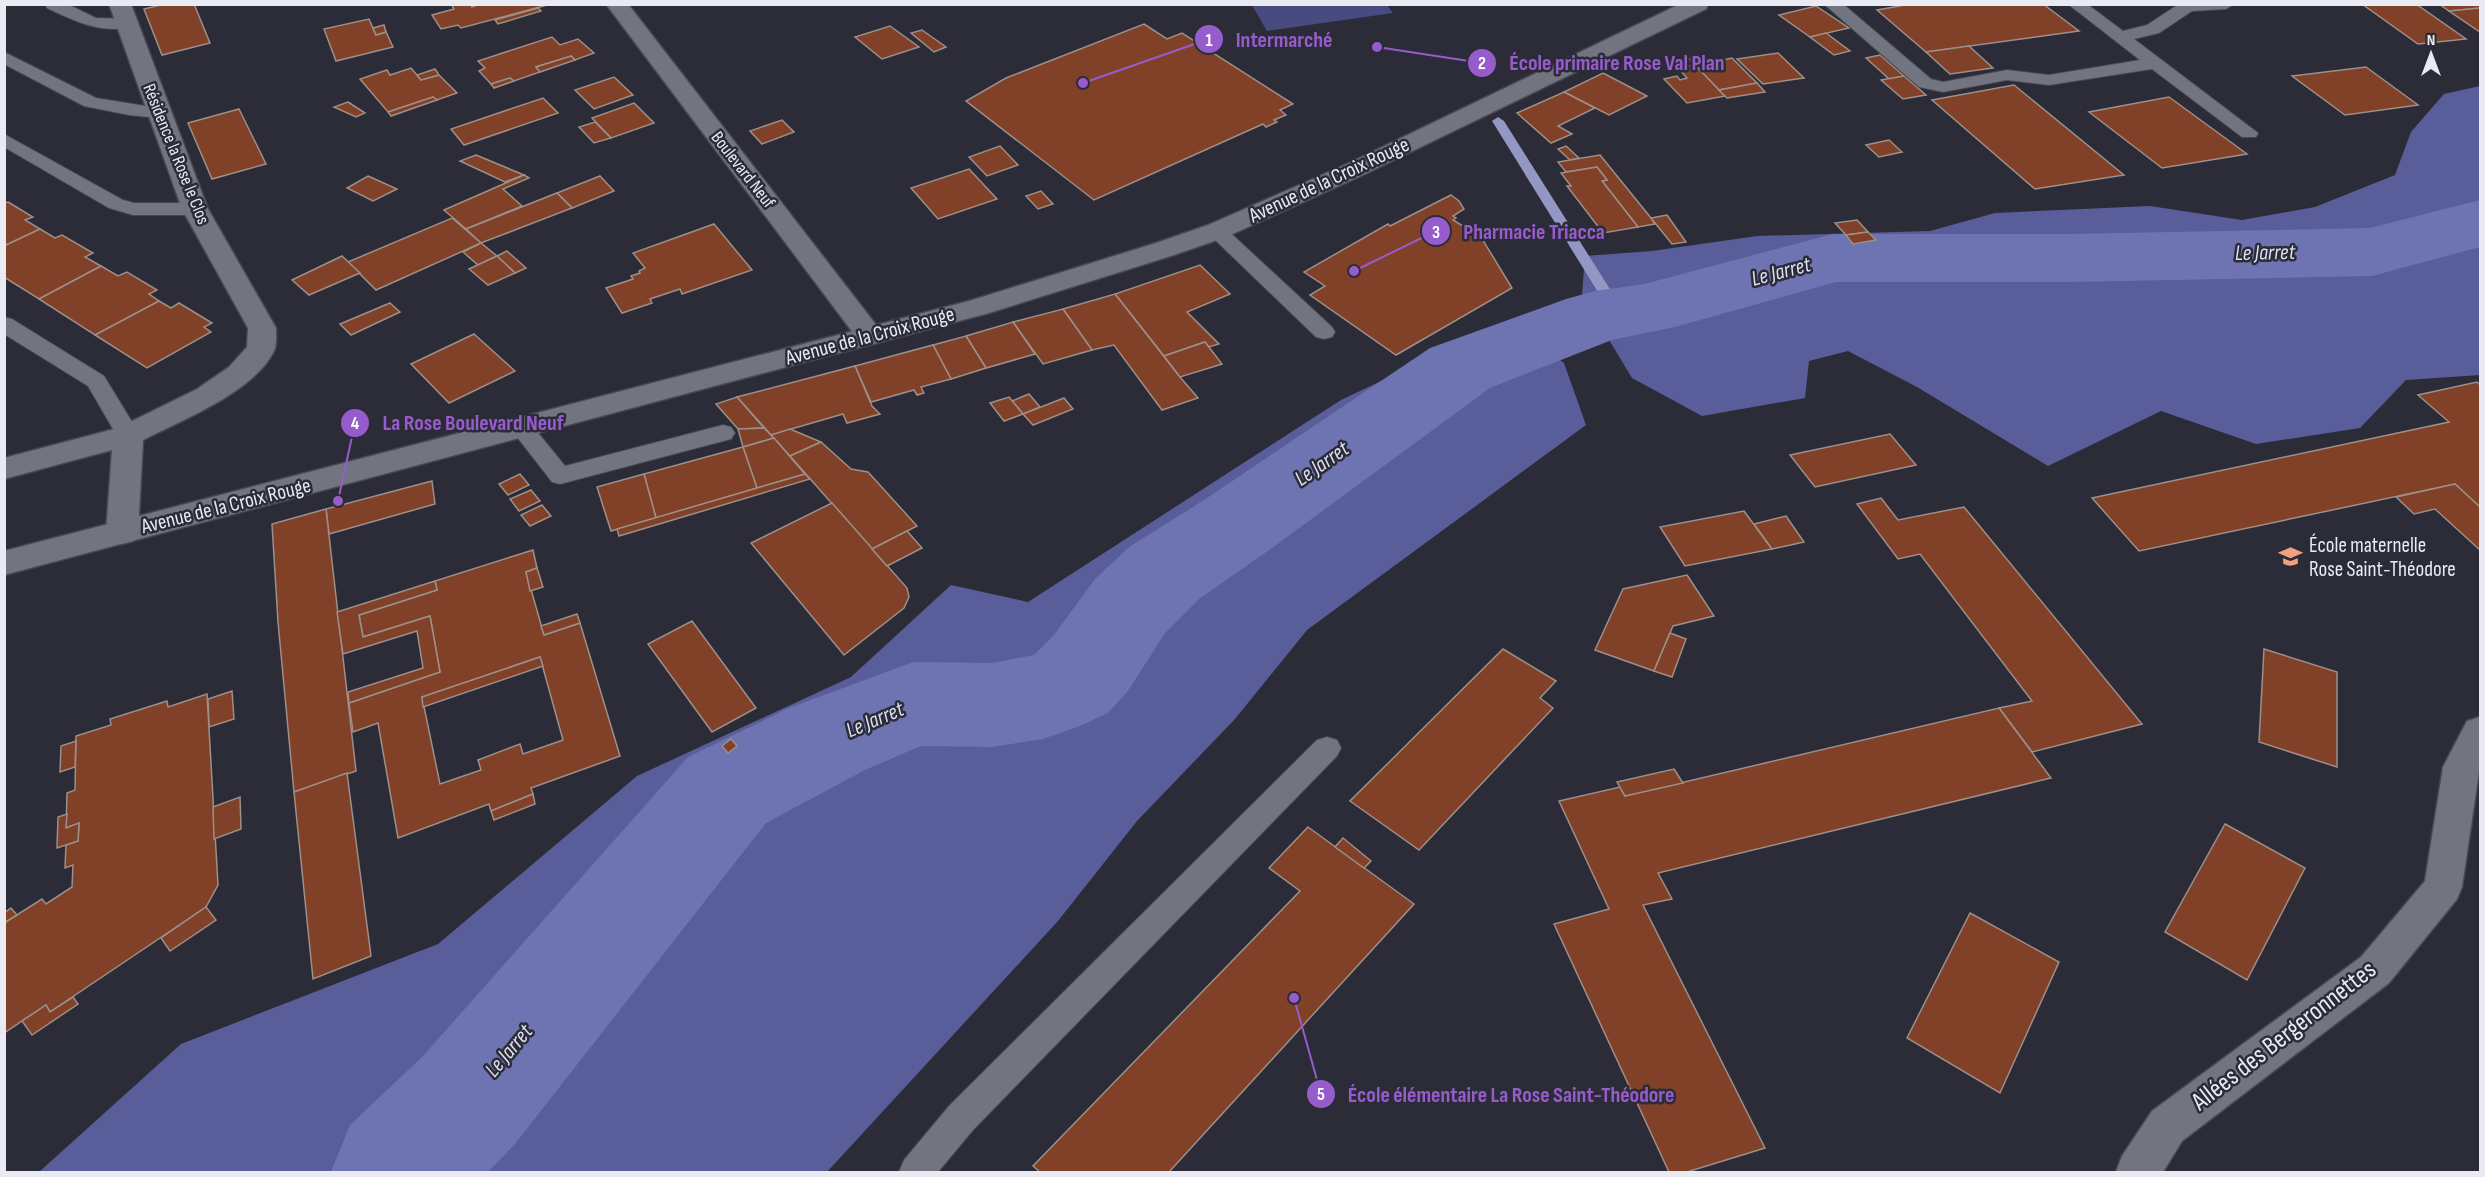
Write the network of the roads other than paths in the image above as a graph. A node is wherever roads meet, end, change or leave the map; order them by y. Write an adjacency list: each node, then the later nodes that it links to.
1 (53, 4): 7 (lane)
2 (616, 4): 18 (street, Boulevard Neuf)
3 (1698, 4): 15 (street, Avenue de la Croix Rouge)
4 (1832, 4): 10 (lane)
5 (2076, 4): 8 (lane)
6 (2226, 4): 8 (lane)
7 (122, 14): 11 (street, Résidence la Rose le Clos)
8 (2120, 37): 10 (lane)
9 (4, 57): 11 (lane)
10 (2154, 63): 12 (lane)
11 (158, 113): 14 (street, Résidence la Rose le Clos)
12 (2248, 133)
13 (4, 140): 14 (lane)
14 (195, 209): 21 (street, Résidence la Rose le Clos)
15 (1217, 231): 17 (lane); 18 (street, Avenue de la Croix Rouge)
16 (4, 324): 21 (lane)
17 (1324, 332)
18 (870, 336): 19 (street, Avenue de la Croix Rouge)
19 (522, 428): 20 (lane); 23 (street, Avenue de la Croix Rouge)
20 (723, 433)
21 (128, 435): 22 (street, Résidence la Rose le Clos); 23 (street)
22 (4, 469)
23 (122, 532): 24 (street, Avenue de la Croix Rouge)
24 (4, 563)
25 (2481, 732): 28 (street, Allées des Bergeronnettes)
26 (1327, 748): 27 (lane)
27 (916, 1173)
28 (2138, 1173)

